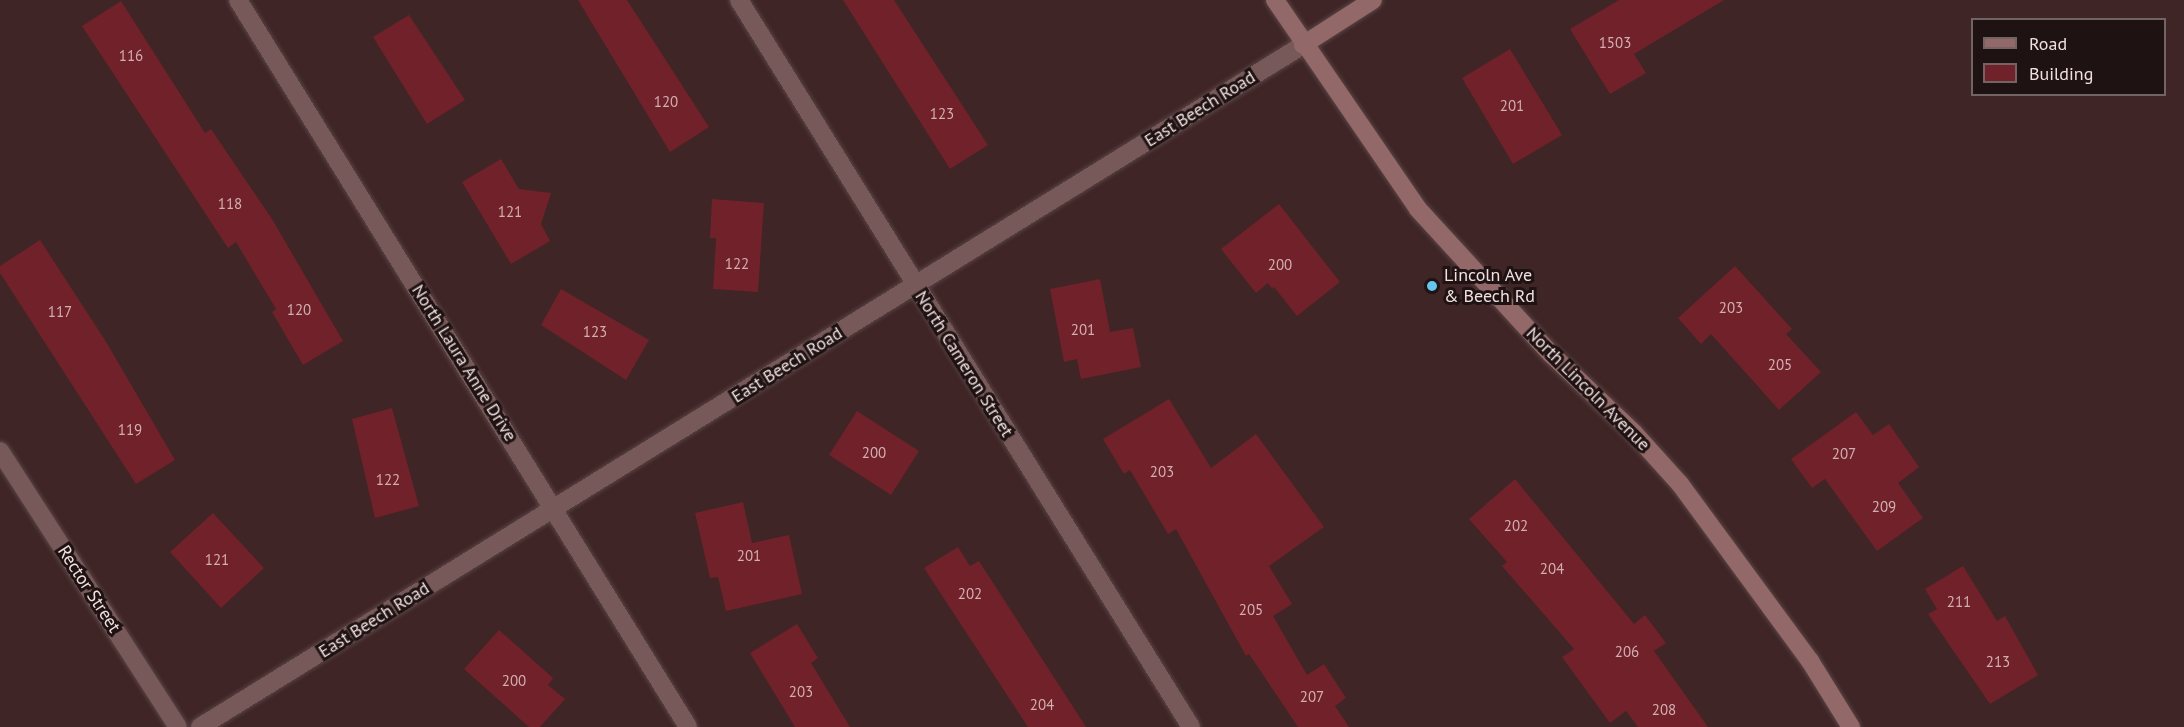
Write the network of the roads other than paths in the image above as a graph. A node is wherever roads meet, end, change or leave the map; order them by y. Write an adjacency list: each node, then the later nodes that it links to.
1 (238, 0): 8 (street, North Laura Anne Drive)
2 (739, 0): 6 (street, North Cameron Street)
3 (1275, 0): 5 (street, North Lincoln Avenue)
4 (1373, 0): 5 (street, East Beech Road)
5 (1303, 45): 6 (street, East Beech Road); 13 (street, North Lincoln Avenue)
6 (916, 285): 8 (street, East Beech Road); 12 (street, North Cameron Street)
7 (0, 451): 9 (street, Rector Street)
8 (554, 509): 10 (street, East Beech Road); 11 (street, North Laura Anne Drive)
9 (178, 727)
10 (200, 727)
11 (688, 727)
12 (1191, 727)
13 (1851, 727)

